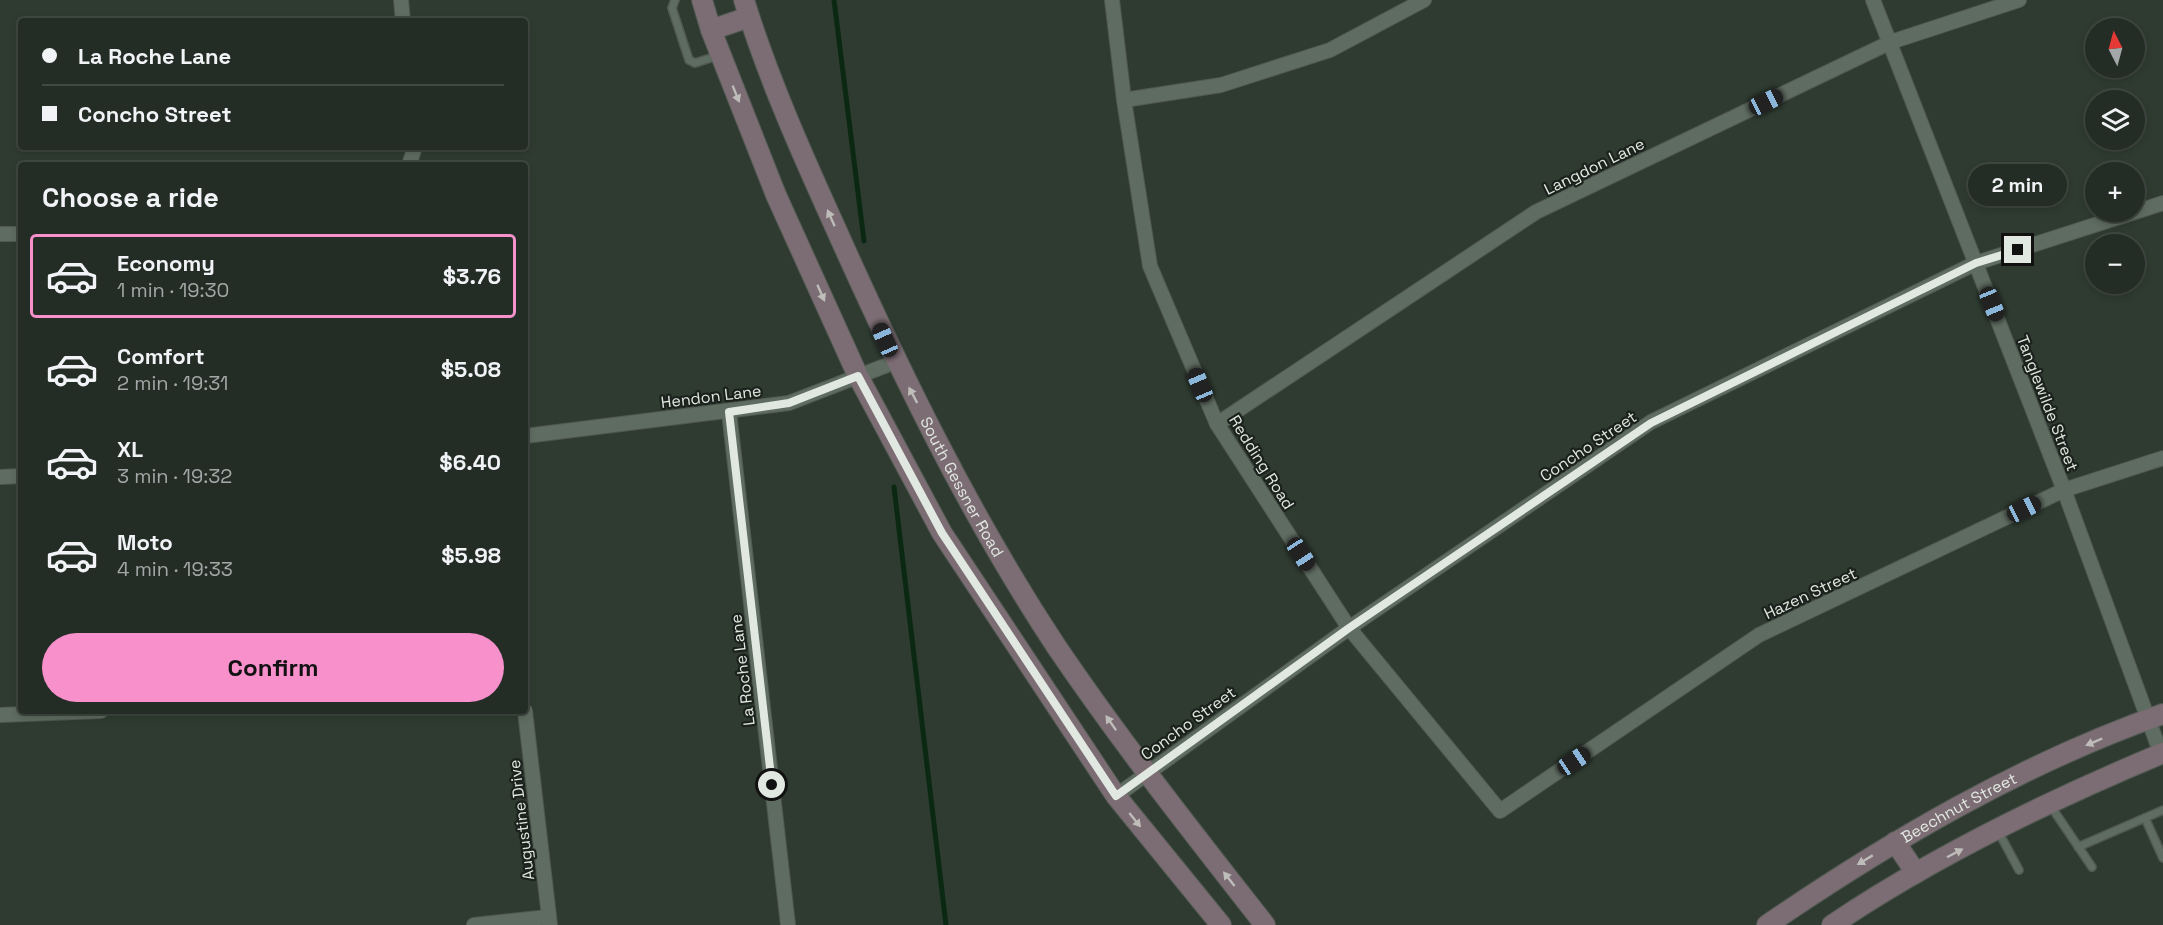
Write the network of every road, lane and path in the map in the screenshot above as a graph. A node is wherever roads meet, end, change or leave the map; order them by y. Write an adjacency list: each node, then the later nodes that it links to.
1 (401, 0): 9 (street)
2 (675, 0): 12 (lane)
3 (702, 0): 10 (main road)
4 (1112, 0): 13 (street, Redding Road)
5 (1424, 0): 13 (street)
6 (1873, 0): 11 (street, Tanglewilde Street)
7 (2019, 0): 11 (street, Langdon Lane)
8 (746, 9): 10 (main road); 18 (main road, South Gessner Road, one-way to 8)
9 (403, 18)
10 (711, 30): 12 (main road)
11 (1891, 42): 17 (street, Tanglewilde Street); 21 (street, Langdon Lane)
12 (720, 55): 19 (main road, one-way to 19)
13 (1124, 100): 21 (street, Redding Road)
14 (2163, 203): 17 (street, Concho Street)
15 (0, 234): 16 (street)
16 (18, 234)
17 (1976, 263): 26 (street, Tanglewilde Street); 27 (street, Concho Street)
18 (895, 362): 19 (street, Hendon Lane); 33 (main road, South Gessner Road, one-way to 18)
19 (858, 376): 20 (street, Hendon Lane); 34 (main road)
20 (729, 412): 22 (street, Hendon Lane); 49 (street, La Roche Lane)
21 (1217, 424): 27 (street, Redding Road)
22 (528, 436)
23 (2163, 458): 26 (street, Hazen Street)
24 (18, 476): 25 (street)
25 (0, 477)
26 (2064, 490): 31 (street, Tanglewilde Street); 37 (street, Hazen Street)
27 (1349, 628): 33 (street, Concho Street); 37 (street, Redding Road)
28 (25, 714): 30 (street)
29 (525, 714): 46 (street, Augustine Drive)
30 (0, 715)
31 (2156, 717): 32 (street, Tanglewilde Street); 40 (main road, Beechnut Street, one-way to 40)
32 (2162, 755): 35 (main road)
33 (1146, 773): 34 (street, Concho Street); 51 (main road, South Gessner Road, one-way to 33)
34 (1116, 796): 50 (main road, one-way to 50)
35 (2050, 805): 39 (main road); 41 (lane)
36 (2163, 810): 38 (lane)
37 (1500, 811)
38 (2145, 818): 41 (lane); 42 (lane)
39 (1998, 831): 44 (lane); 45 (main road, one-way to 39)
40 (1895, 842): 45 (main road); 52 (main road, Beechnut Street, one-way to 52)
41 (2078, 847): 43 (lane)
42 (2163, 858)
43 (2092, 867)
44 (2019, 870)
45 (1916, 873): 47 (main road)
46 (549, 921): 48 (street)
47 (1835, 924)
48 (474, 925)
49 (788, 925)
50 (1221, 925)
51 (1264, 925)
52 (1767, 925)

